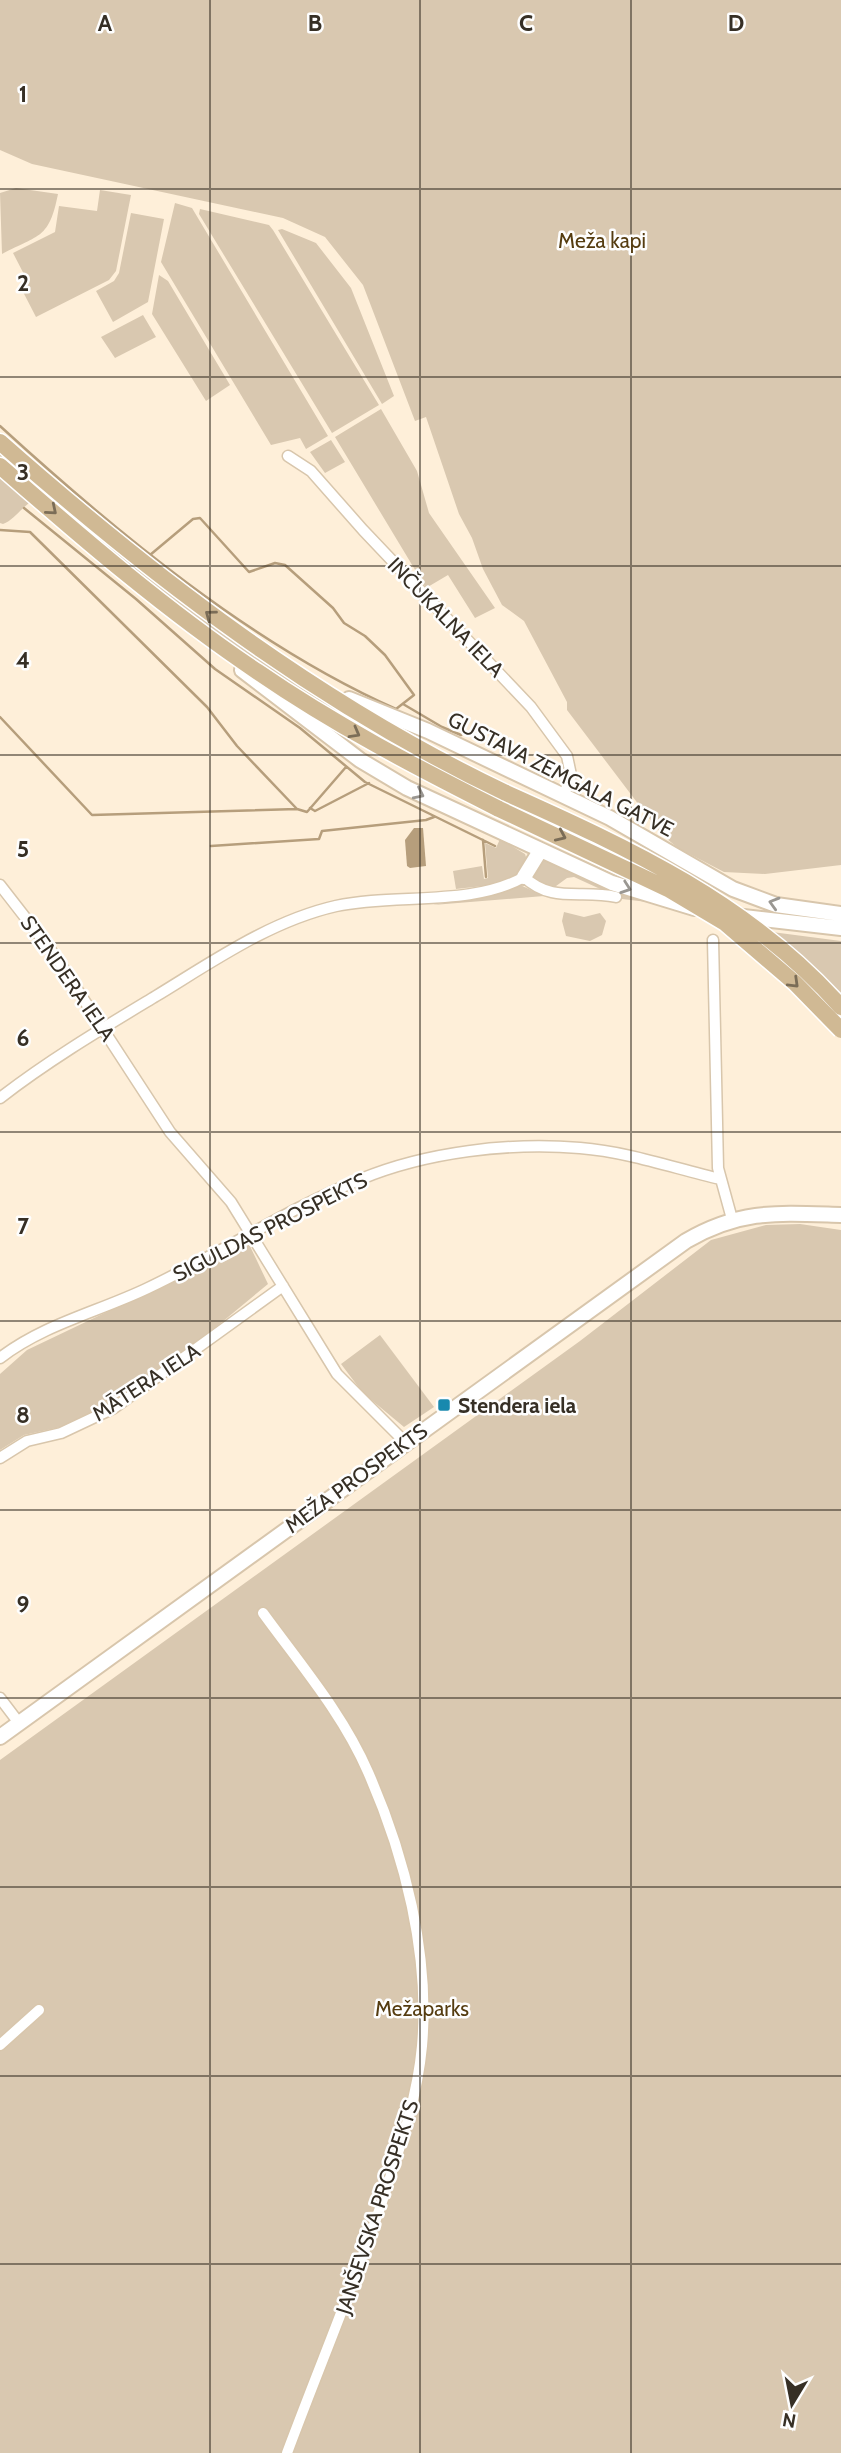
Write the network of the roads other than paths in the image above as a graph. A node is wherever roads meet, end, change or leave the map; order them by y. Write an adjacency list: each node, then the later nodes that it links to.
1 (0, 442): 5 (main road, GUSTAVA ZEMGALA GATVE, one-way to 1)
2 (288, 456): 6 (street, INČUKALNA IELA)
3 (0, 466): 4 (main road, one-way to 4)
4 (197, 628): 7 (street, one-way to 7); 18 (main road, one-way to 18, bridge)
5 (265, 655): 6 (street, GUSTAVA ZEMGALA GATVE); 16 (main road, GUSTAVA ZEMGALA GATVE, bridge)
6 (564, 795): 8 (street, GUSTAVA ZEMGALA GATVE)
7 (540, 851): 9 (street); 12 (street, one-way to 12)
8 (689, 863): 12 (street); 13 (street, GUSTAVA ZEMGALA GATVE, one-way to 8)
9 (524, 877): 11 (street); 17 (street)
10 (0, 885): 17 (street, STENDERA IELA)
11 (616, 897)
12 (676, 903): 14 (street)
13 (841, 914)
14 (841, 928)
15 (713, 940): 20 (street)
16 (841, 1007)
17 (104, 1028): 19 (street); 23 (street, STENDERA IELA)
18 (841, 1030)
19 (0, 1098)
20 (720, 1179): 22 (street); 23 (street, SIGULDAS PROSPEKTS)
21 (841, 1215): 22 (street, MEŽA PROSPEKTS)
22 (732, 1219): 26 (street, MEŽA PROSPEKTS)
23 (251, 1233): 24 (street, STENDERA IELA); 25 (street, SIGULDAS PROSPEKTS)
24 (283, 1286): 26 (street, STENDERA IELA); 27 (street, MĀTERA IELA)
25 (0, 1358)
26 (405, 1442): 30 (street, MEŽA PROSPEKTS)
27 (0, 1458)
28 (263, 1613): 34 (street, JANŠEVSKA PROSPEKTS)
29 (0, 1698): 30 (street)
30 (19, 1723): 31 (street, MEŽA PROSPEKTS)
31 (0, 1737)
32 (39, 2010): 33 (street)
33 (0, 2045)
34 (287, 2453)

